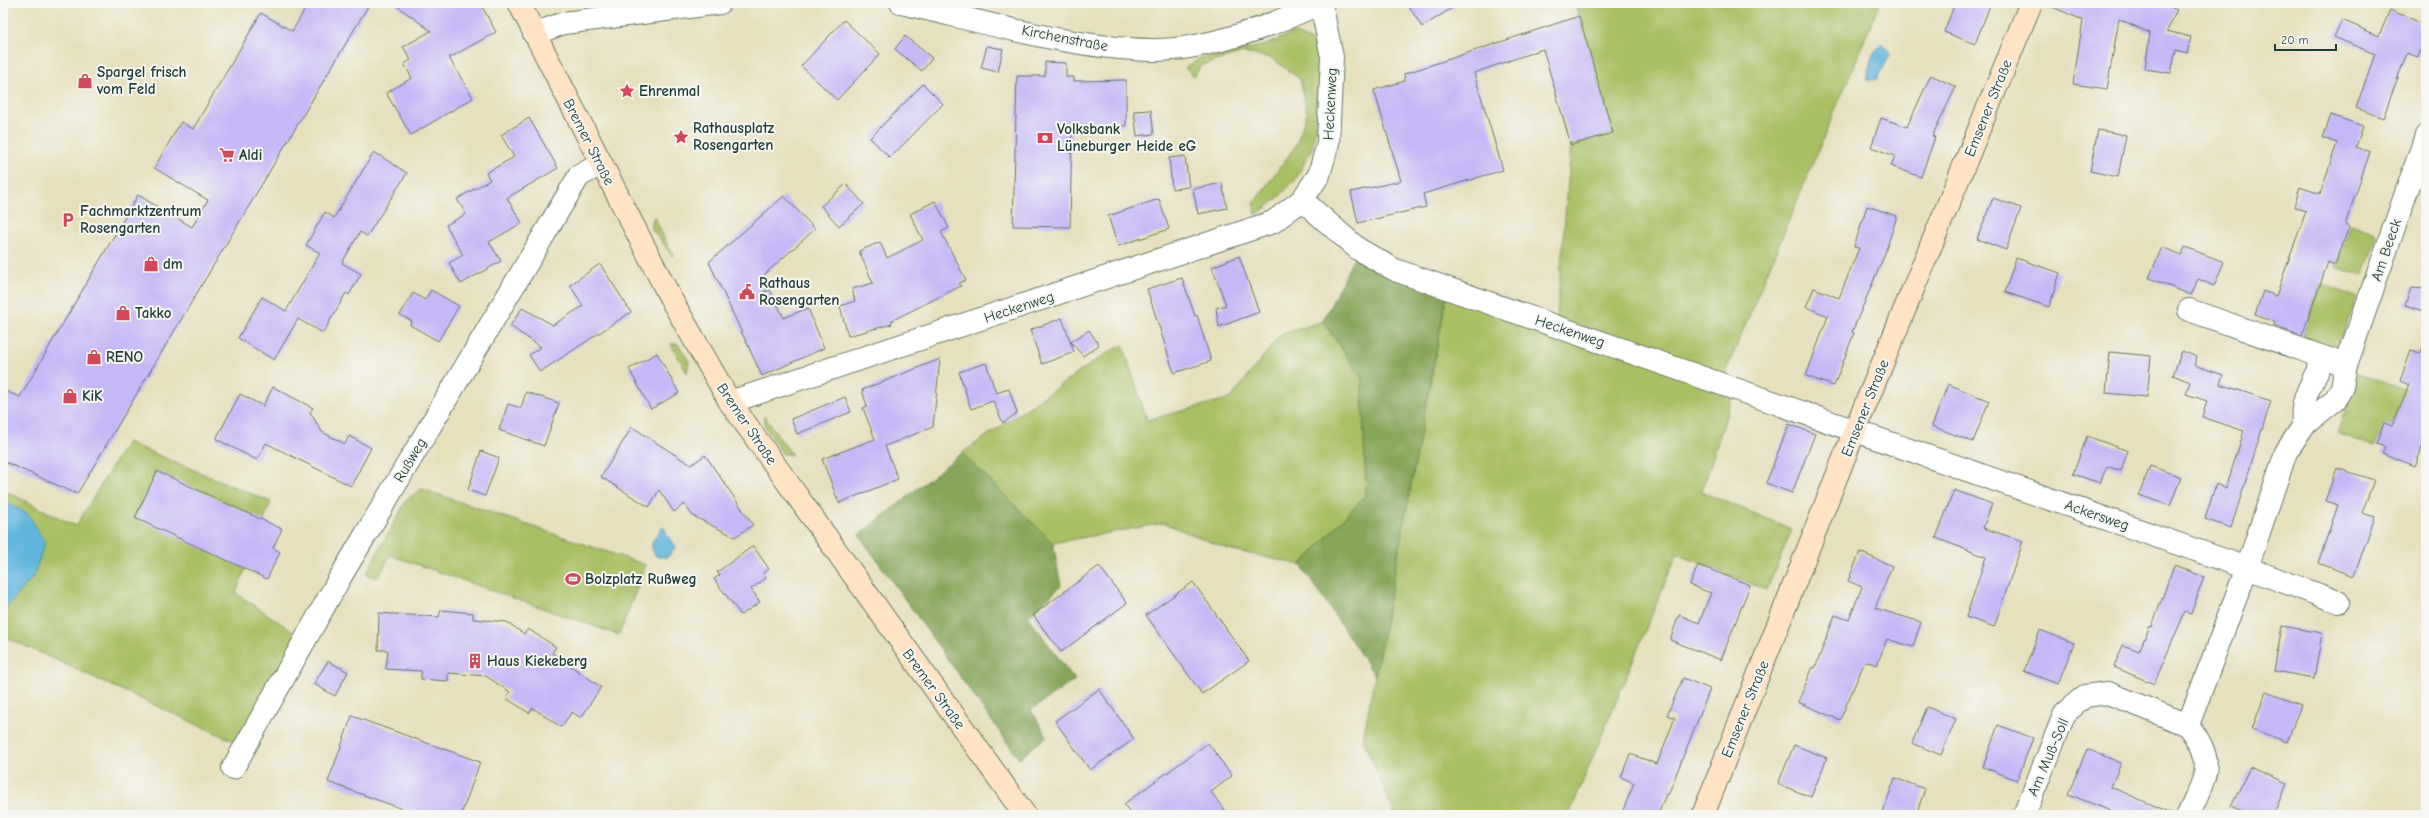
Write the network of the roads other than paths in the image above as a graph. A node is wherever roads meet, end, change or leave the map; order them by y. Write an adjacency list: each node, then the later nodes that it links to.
1 (519, 3): 6 (main road, Bremer Straße)
2 (720, 3): 6 (street)
3 (901, 3): 4 (street, Kirchenstraße)
4 (1321, 3): 9 (street, Heckenweg)
5 (2031, 3): 15 (main road, Emsener Straße)
6 (534, 34): 8 (main road, Bremer Straße)
7 (2426, 136): 12 (street, Am Beeck)
8 (601, 164): 13 (main road, Bremer Straße); 19 (street, Rußweg)
9 (1302, 200): 13 (street, Heckenweg); 15 (street, Heckenweg)
10 (2189, 310): 11 (street)
11 (2324, 358): 12 (street); 14 (street)
12 (2346, 365): 14 (street, Am Beeck)
13 (730, 402): 20 (main road, Bremer Straße)
14 (2304, 425): 16 (street, Am Beeck)
15 (1855, 430): 16 (street, Ackersweg); 21 (main road, Emsener Straße)
16 (2248, 568): 17 (street, Ackersweg); 18 (street)
17 (2338, 602)
18 (2188, 725): 22 (street, Am Muß-Soll); 23 (street)
19 (233, 768)
20 (1025, 815)
21 (1703, 815)
22 (2024, 815)
23 (2188, 815)

